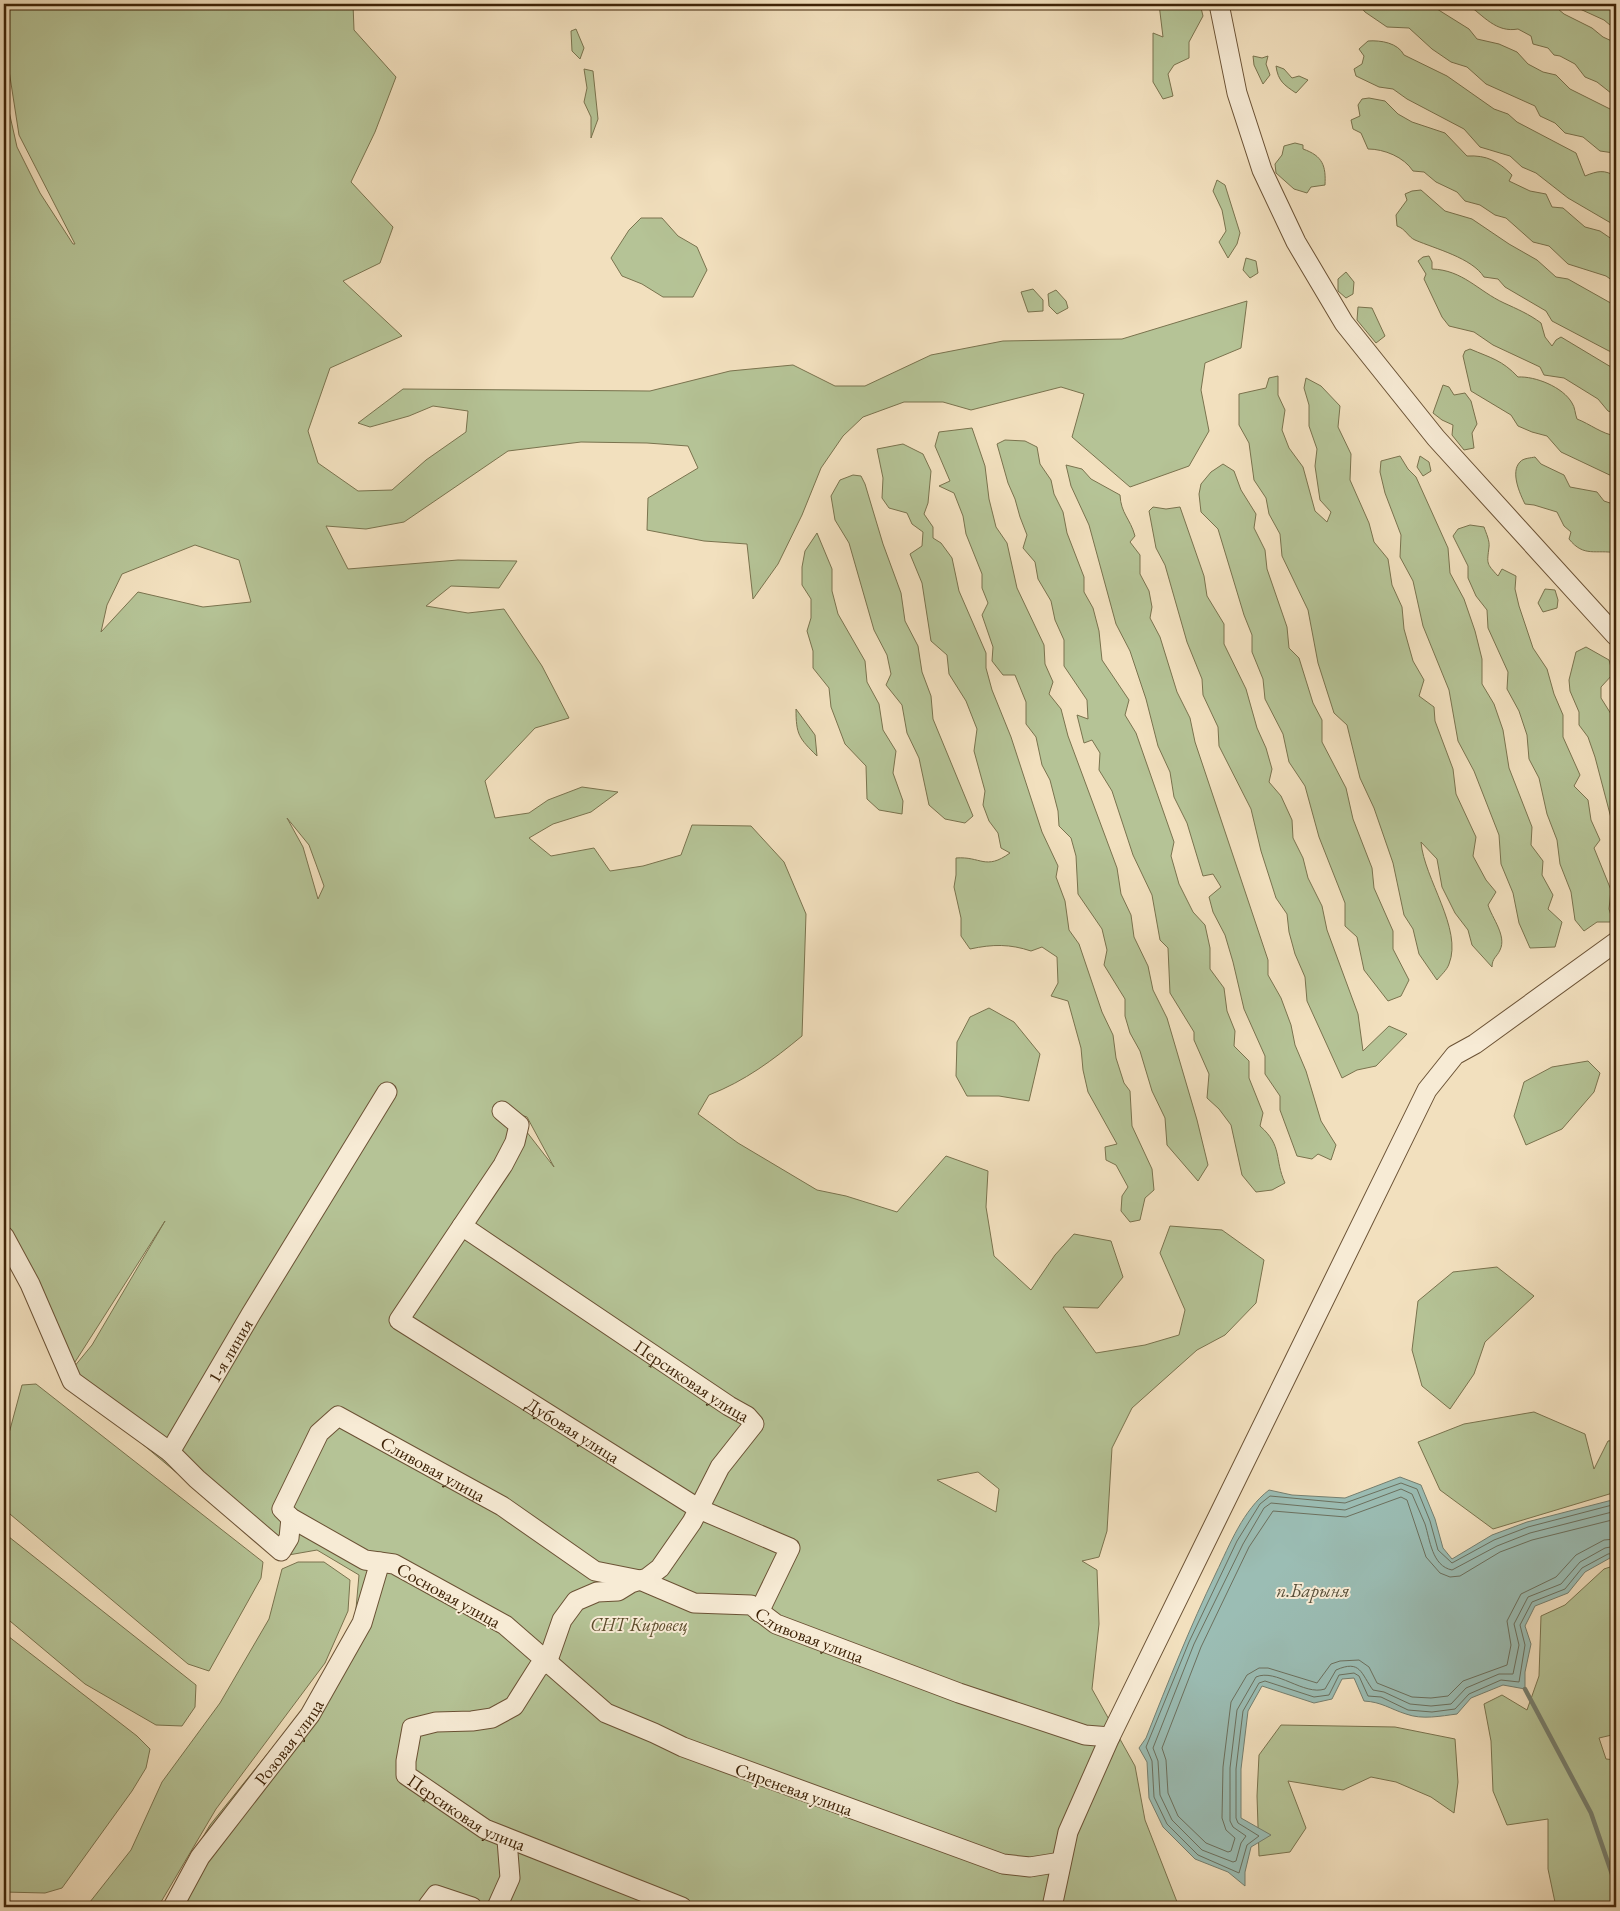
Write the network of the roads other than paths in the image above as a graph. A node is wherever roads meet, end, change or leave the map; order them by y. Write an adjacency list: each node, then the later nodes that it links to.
1 (1219, 4): 2 (street)
2 (1616, 636)
3 (1616, 942): 15 (street)
4 (387, 1092): 8 (street, 1-я линия)
5 (502, 1111): 6 (street)
6 (462, 1226): 9 (street, Персиковая улица); 9 (street, Дубовая улица)
7 (4, 1236): 8 (street)
8 (170, 1452): 10 (street)
9 (699, 1509): 12 (street, Персиковая улица); 13 (street, Дубовая улица)
10 (291, 1518): 11 (street, Сосновая улица); 12 (street, Сливовая улица)
11 (380, 1562): 14 (street, Сосновая улица); 18 (street, Розовая улица)
12 (640, 1580): 13 (street, Сливовая улица); 14 (street, Персиковая улица)
13 (758, 1612): 15 (street, Сливовая улица)
14 (548, 1660): 16 (street, Персиковая улица); 17 (street, Сиреневая улица)
15 (1110, 1736): 17 (street)
16 (507, 1840): 21 (street); 22 (street, Персиковая улица)
17 (1061, 1862): 23 (street)
18 (173, 1907)
19 (427, 1907): 20 (street)
20 (472, 1907)
21 (497, 1907)
22 (682, 1907)
23 (1052, 1907)

